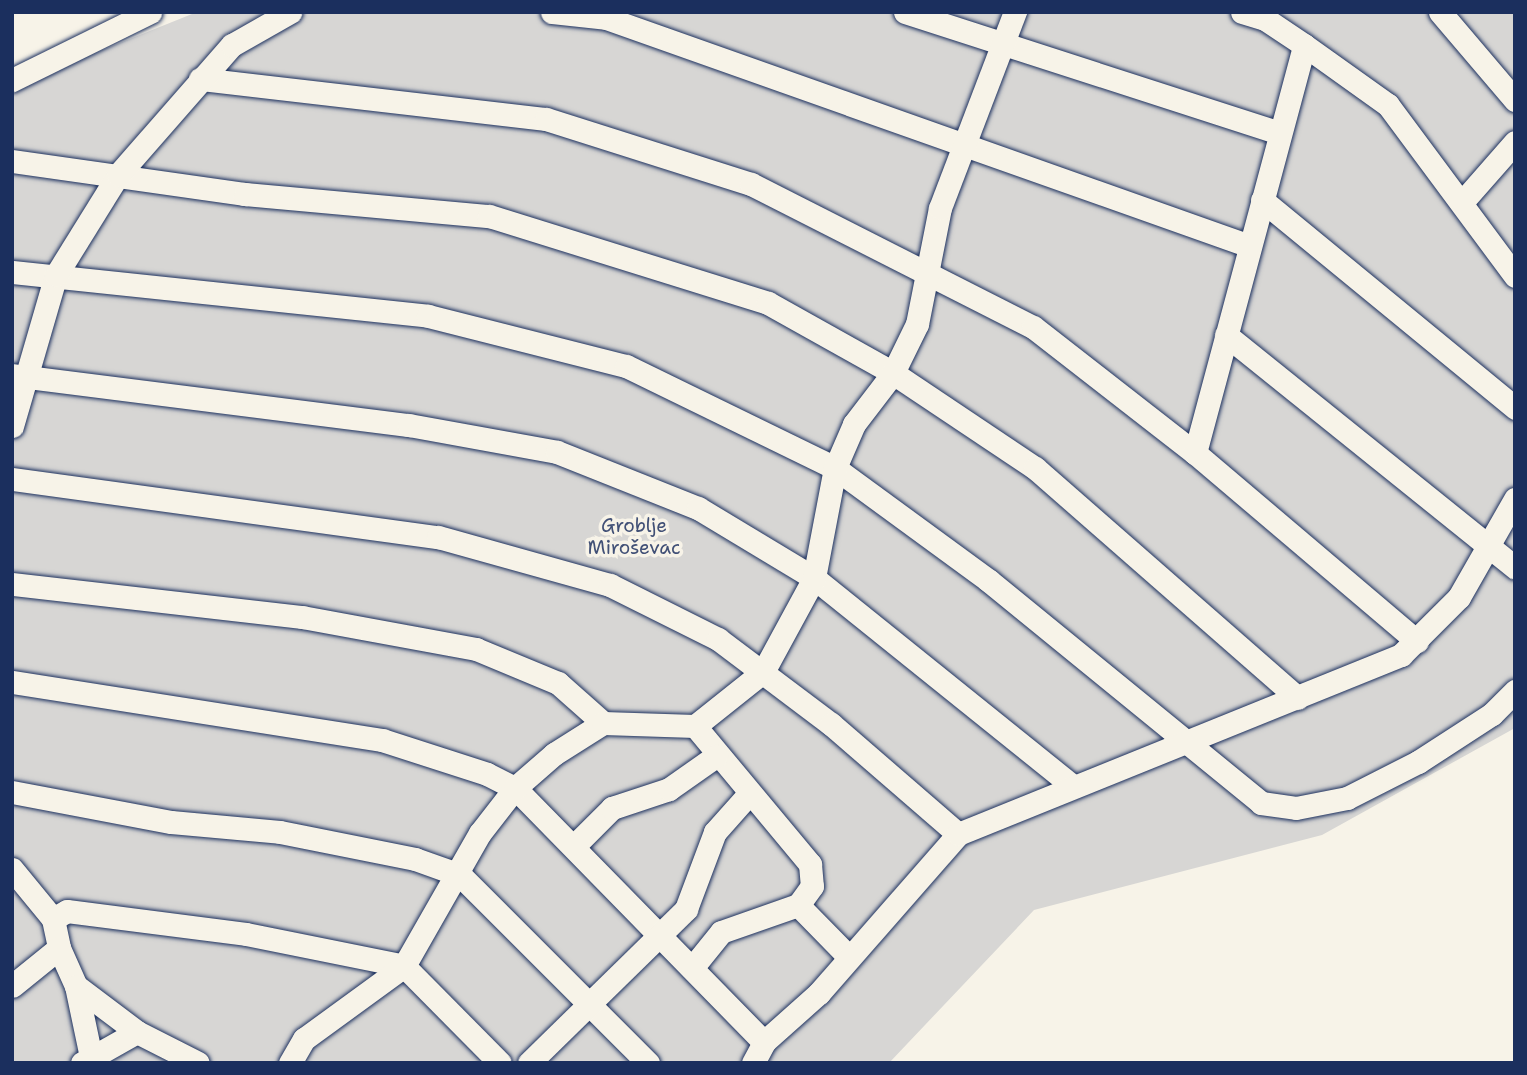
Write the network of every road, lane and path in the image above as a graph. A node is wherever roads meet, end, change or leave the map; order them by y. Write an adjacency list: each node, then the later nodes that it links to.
1 (150, 12): 12 (street)
2 (290, 12): 11 (street)
3 (551, 12): 16 (street)
4 (905, 12): 10 (street)
5 (1015, 12): 10 (street)
6 (1242, 12): 8 (street)
7 (1440, 12): 13 (street)
8 (1266, 16): 9 (street)
9 (1304, 46): 14 (street); 20 (street)
10 (1004, 47): 14 (street); 16 (street)
11 (200, 79): 18 (street); 22 (street)
12 (12, 80)
13 (1515, 100)
14 (1279, 133): 19 (street)
15 (1515, 142): 20 (street)
16 (964, 148): 21 (street); 22 (street)
17 (12, 161): 18 (street)
18 (118, 175): 24 (street); 27 (street)
19 (1262, 201): 21 (street); 29 (street)
20 (1464, 201): 25 (street)
21 (1250, 246): 26 (street)
22 (926, 268): 27 (street); 31 (street)
23 (12, 272): 24 (street)
24 (56, 275): 28 (street); 32 (street)
25 (1515, 276)
26 (1226, 334): 31 (street); 35 (street)
27 (893, 373): 32 (street); 43 (street)
28 (18, 375): 30 (street); 37 (street)
29 (1515, 408)
30 (12, 426)
31 (1195, 453): 39 (street)
32 (835, 468): 37 (street); 46 (street)
33 (12, 479): 40 (street)
34 (1515, 499): 35 (street)
35 (1489, 546): 36 (street); 39 (street)
36 (1515, 567)
37 (814, 578): 40 (street); 48 (street)
38 (12, 584): 44 (street)
39 (1417, 641): 43 (street)
40 (763, 672): 45 (street); 52 (street)
41 (12, 682): 49 (street)
42 (1515, 691): 46 (street)
43 (1298, 698): 46 (street)
44 (603, 723): 45 (street); 49 (street)
45 (695, 726): 47 (street)
46 (1183, 739): 48 (street)
47 (716, 756): 51 (street); 53 (street)
48 (1070, 784): 52 (street)
49 (515, 788): 53 (street); 55 (street)
50 (12, 792): 55 (street)
51 (748, 794): 56 (street); 58 (street)
52 (958, 834): 60 (street)
53 (574, 846): 58 (street)
54 (12, 869): 57 (street)
55 (460, 876): 61 (street); 65 (street)
56 (798, 905): 60 (street); 62 (street)
57 (53, 919): 59 (street); 61 (street)
58 (662, 937): 62 (street); 65 (street)
59 (59, 948): 63 (street); 64 (street)
60 (849, 957): 67 (street)
61 (404, 966): 70 (street); 71 (street)
62 (692, 968): 67 (street)
63 (12, 986)
64 (76, 986): 66 (street); 68 (street)
65 (590, 1003): 72 (street); 73 (street)
66 (137, 1032): 68 (street); 69 (street)
67 (759, 1053)
68 (87, 1060)
69 (198, 1063)
70 (290, 1063)
71 (500, 1063)
72 (529, 1063)
73 (649, 1063)

